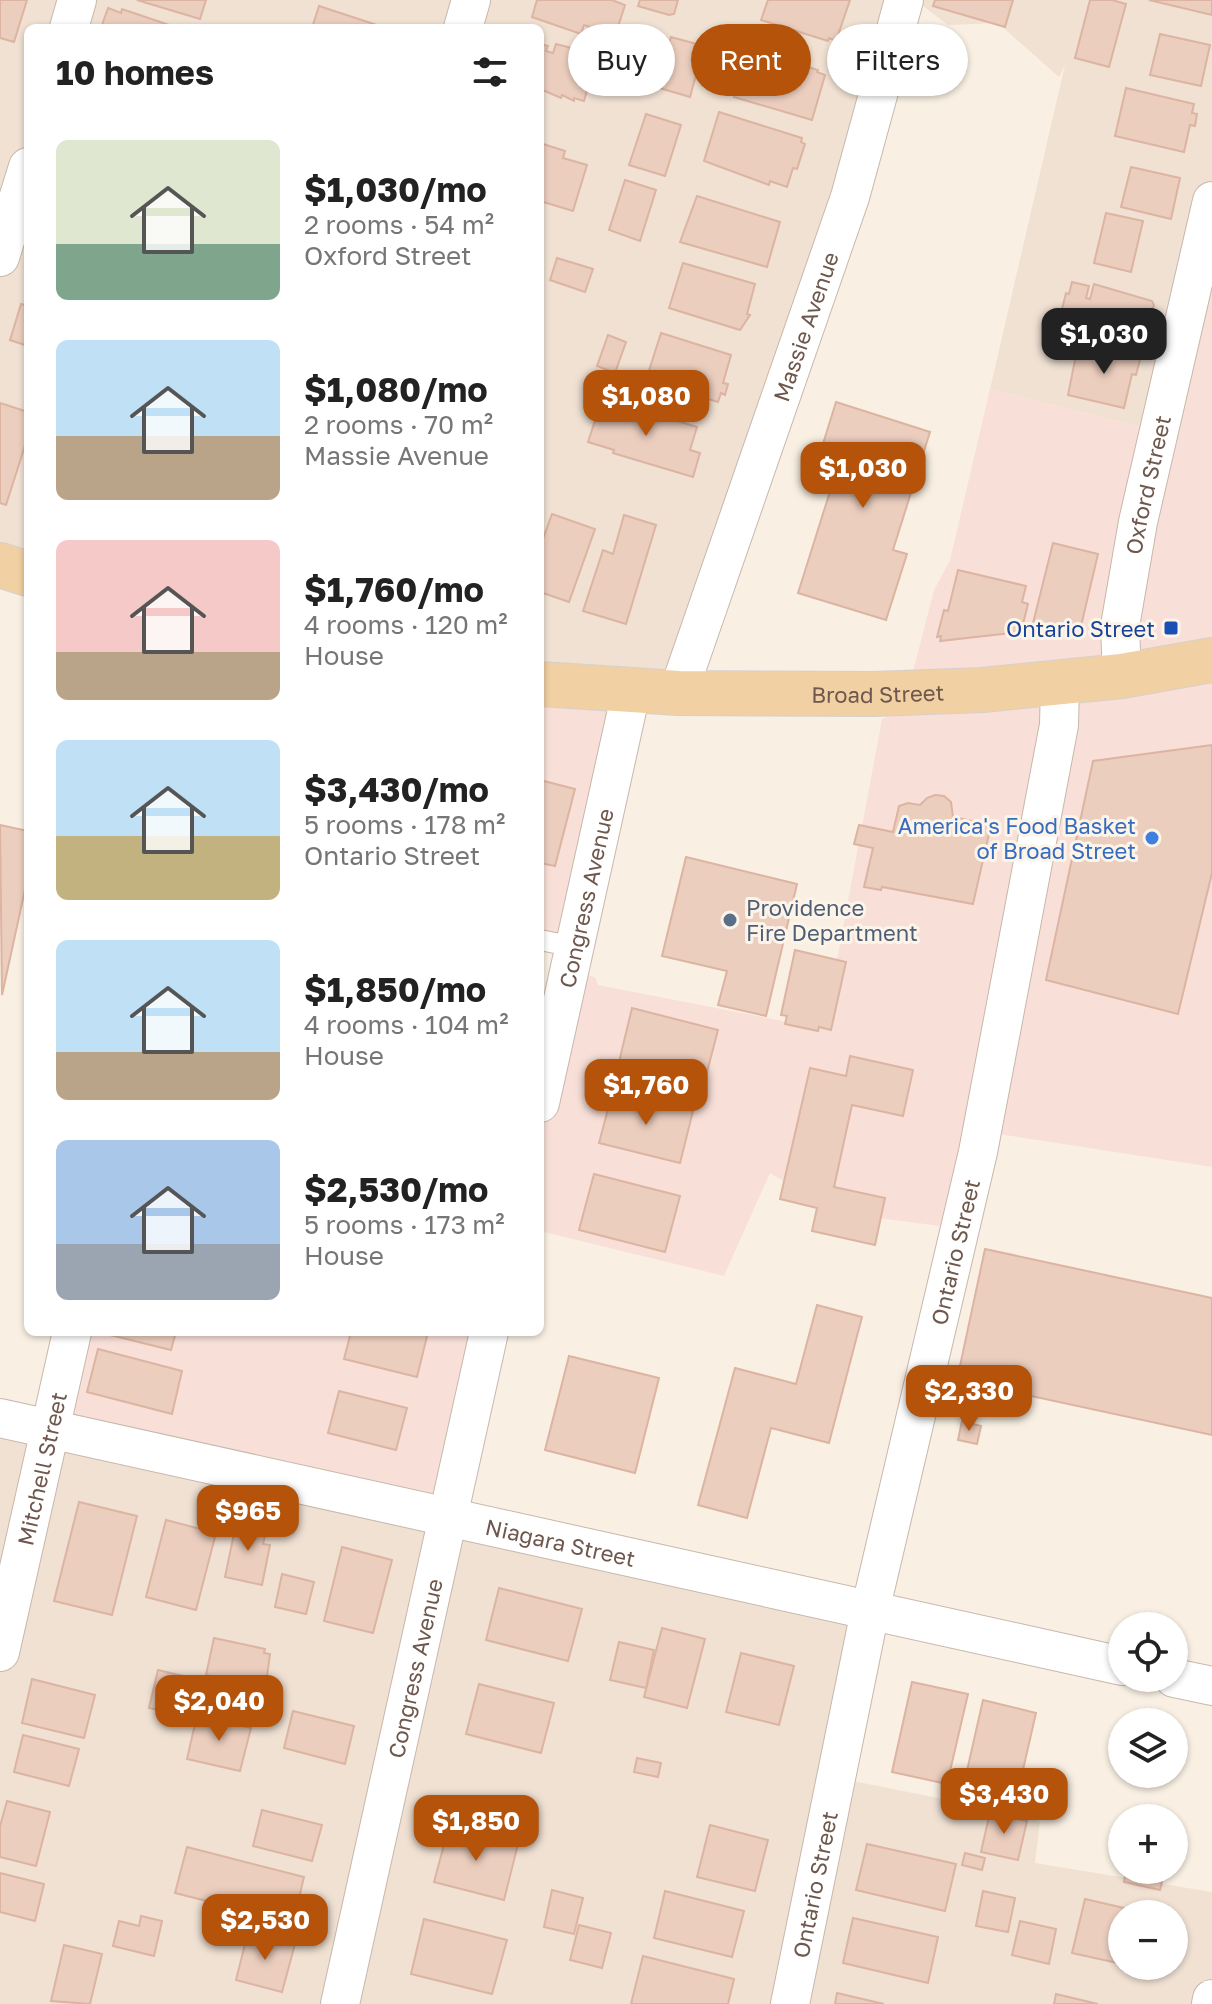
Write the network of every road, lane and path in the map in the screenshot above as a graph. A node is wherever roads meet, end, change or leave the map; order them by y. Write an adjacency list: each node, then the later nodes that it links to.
1 (77, 0): 4 (street)
2 (471, 0): 5 (street)
3 (904, 0): 16 (street, Massie Avenue)
4 (70, 24)
5 (464, 24)
6 (24, 180): 8 (street)
7 (1212, 201): 12 (street, Oxford Street)
8 (0, 257)
9 (0, 565): 10 (main road)
10 (24, 573)
11 (1212, 660): 12 (main road, Broad Street)
12 (1122, 676): 13 (main road, Broad Street)
13 (1060, 683): 16 (main road, Broad Street); 24 (street, Ontario Street)
14 (544, 684): 15 (main road, Broad Street)
15 (631, 692): 16 (main road, Broad Street); 17 (street, Congress Avenue)
16 (678, 693)
17 (557, 943): 18 (street, Congress Avenue)
18 (544, 1065)
19 (71, 1336): 22 (street, Mitchell Street)
20 (488, 1336): 23 (street, Congress Avenue)
21 (0, 1418): 22 (street, Niagara Street)
22 (49, 1429): 23 (street, Niagara Street); 25 (street, Mitchell Street)
23 (448, 1518): 24 (street, Niagara Street); 29 (street, Congress Avenue)
24 (870, 1611): 26 (street, Niagara Street); 30 (street, Ontario Street)
25 (0, 1652)
26 (1108, 1663)
27 (1188, 1681): 28 (street)
28 (1212, 1686)
29 (340, 2004)
30 (790, 2004)

